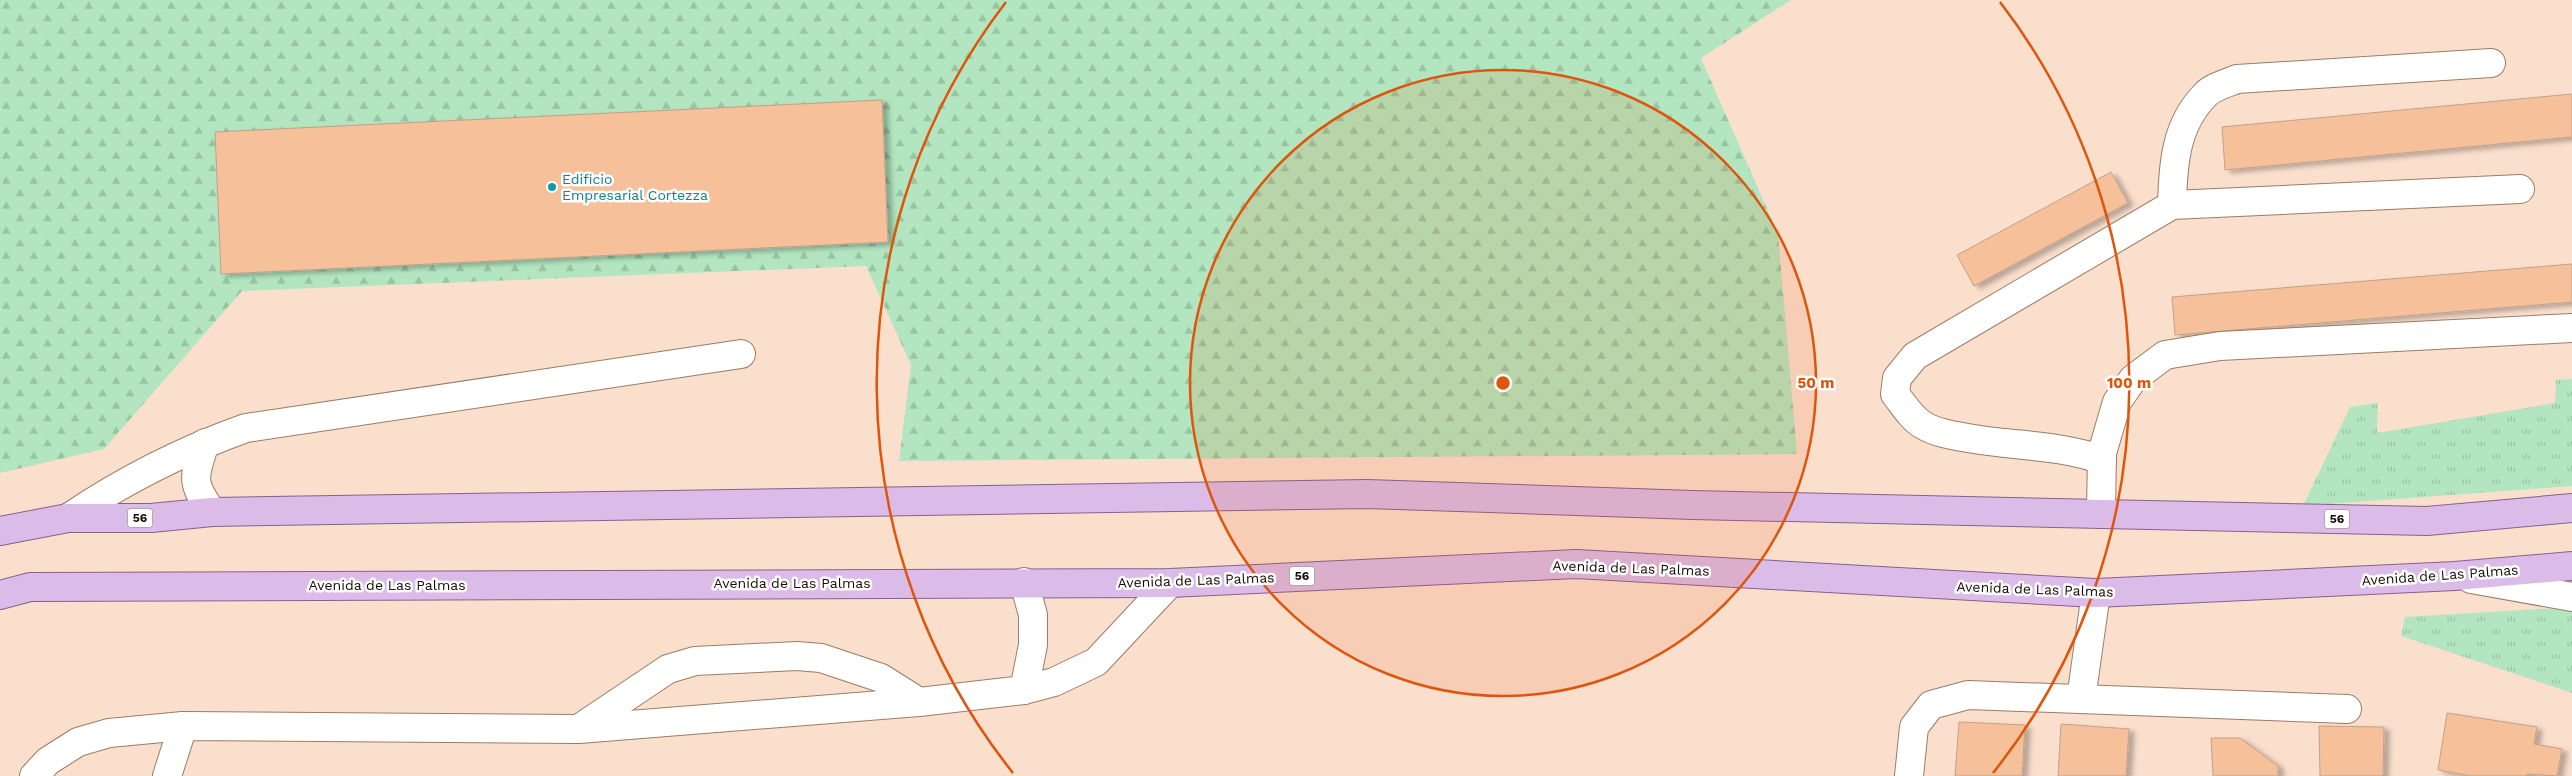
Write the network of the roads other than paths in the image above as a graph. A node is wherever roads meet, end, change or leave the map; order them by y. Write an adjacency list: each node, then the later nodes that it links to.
1 (2491, 63): 3 (street)
2 (2520, 189): 3 (street)
3 (2172, 205): 7 (street)
4 (2572, 328): 7 (street)
5 (741, 354): 6 (street)
6 (205, 443): 9 (street); 11 (street)
7 (2102, 460): 10 (street)
8 (2572, 508): 10 (main road, 56)
9 (212, 512): 10 (main road, 56); 11 (main road, 56)
10 (2101, 512)
11 (68, 518): 12 (main road, 56)
12 (0, 531)
13 (2572, 566): 14 (main road, Avenida de Las Palmas / 56)
14 (2455, 576): 17 (main road, Avenida de Las Palmas / 56); 19 (street)
15 (1024, 582): 16 (main road, Avenida de Las Palmas / 56); 18 (main road, Avenida de Las Palmas / 56); 20 (street)
16 (1170, 583): 17 (main road, Avenida de Las Palmas / 56); 20 (street)
17 (2096, 593): 21 (street)
18 (0, 595)
19 (2572, 597)
20 (1024, 690): 22 (street)
21 (2081, 700): 23 (street); 28 (street)
22 (920, 702): 25 (street); 25 (street)
23 (2347, 709)
24 (183, 726): 25 (street); 26 (street); 27 (street)
25 (579, 729)
26 (34, 776)
27 (168, 776)
28 (1909, 776)

